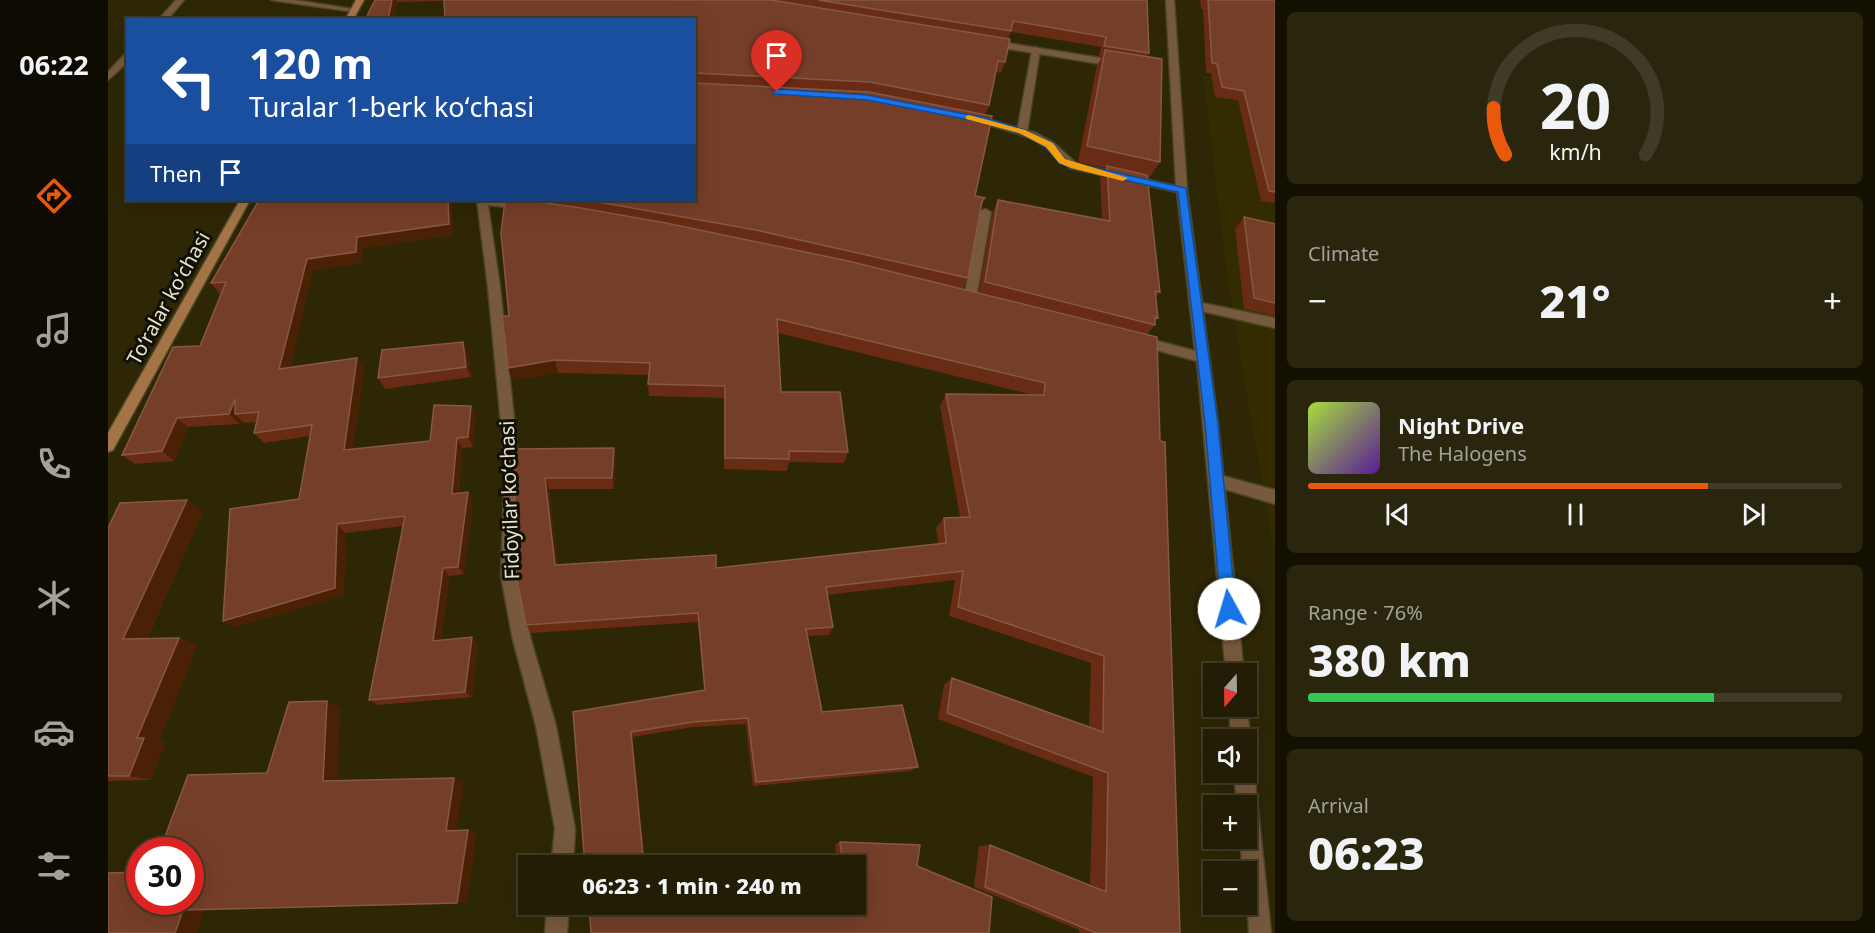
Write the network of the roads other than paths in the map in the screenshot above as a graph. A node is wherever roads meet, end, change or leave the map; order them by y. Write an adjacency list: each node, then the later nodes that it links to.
1 (180, 0): 6 (street)
2 (275, 0): 5 (street)
3 (360, 0): 5 (main road)
4 (1170, 0): 15 (street)
5 (355, 10): 7 (main road)
6 (164, 18)
7 (350, 18)
8 (979, 41): 9 (street)
9 (1036, 50): 11 (street); 14 (street)
10 (126, 58): 12 (street)
11 (1129, 66)
12 (108, 77)
13 (957, 115): 14 (street)
14 (1022, 132): 15 (street)
15 (1182, 190): 22 (street)
16 (244, 201): 26 (main road, Toʻralar koʻchasi)
17 (482, 201): 31 (street, Fidoyilar koʻchasi)
18 (490, 201): 19 (street, Fidoyilar koʻchasi)
19 (535, 207)
20 (985, 212): 21 (street)
21 (970, 299)
22 (1197, 306): 23 (street); 25 (street)
23 (1275, 323)
24 (1124, 337): 25 (street)
25 (1203, 358): 27 (street)
26 (108, 446)
27 (1216, 480): 28 (street); 29 (street)
28 (1275, 496)
29 (1234, 663)
30 (1245, 783): 34 (street)
31 (563, 855)
32 (557, 915): 33 (street)
33 (556, 933)
34 (1260, 933)

